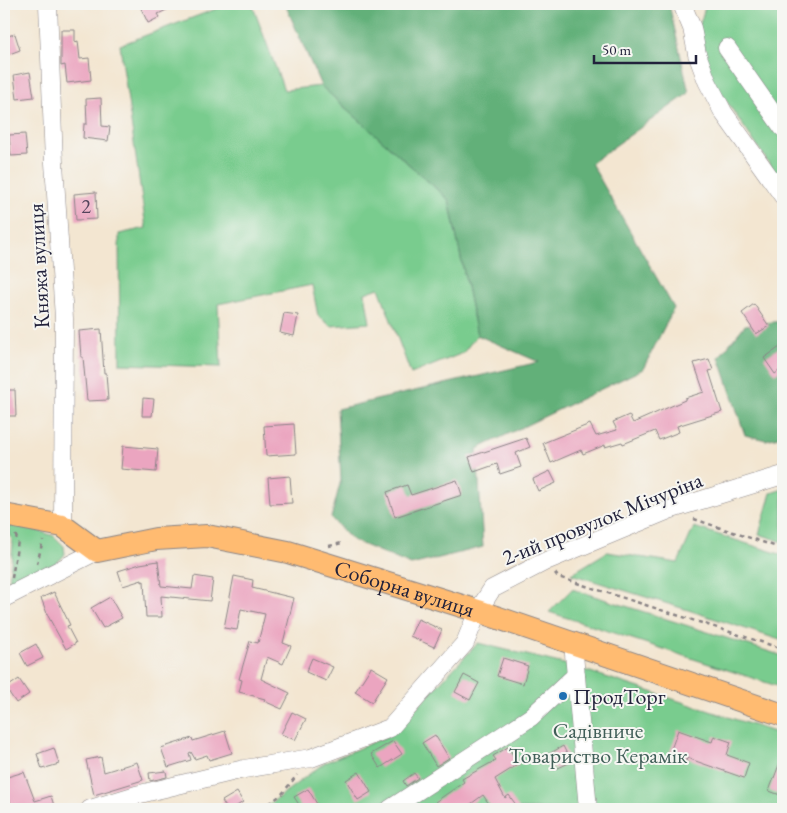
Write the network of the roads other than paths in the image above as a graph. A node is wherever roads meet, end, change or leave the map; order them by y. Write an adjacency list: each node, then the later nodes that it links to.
1 (48, 4): 8 (street, Княжа вулиця)
2 (682, 4): 5 (street)
3 (727, 48): 4 (street)
4 (783, 128)
5 (783, 196)
6 (783, 475): 11 (street, 2-ий провулок Мічуріна)
7 (4, 515): 8 (main road)
8 (52, 525): 9 (main road)
9 (98, 551): 10 (street); 11 (main road, Соборна вулиця)
10 (8, 591)
11 (478, 611): 12 (main road); 15 (street, Соборна вулиця)
12 (574, 643): 13 (street); 14 (main road)
13 (576, 675): 16 (street); 17 (street)
14 (783, 715)
15 (90, 809)
16 (390, 809)
17 (588, 809)

